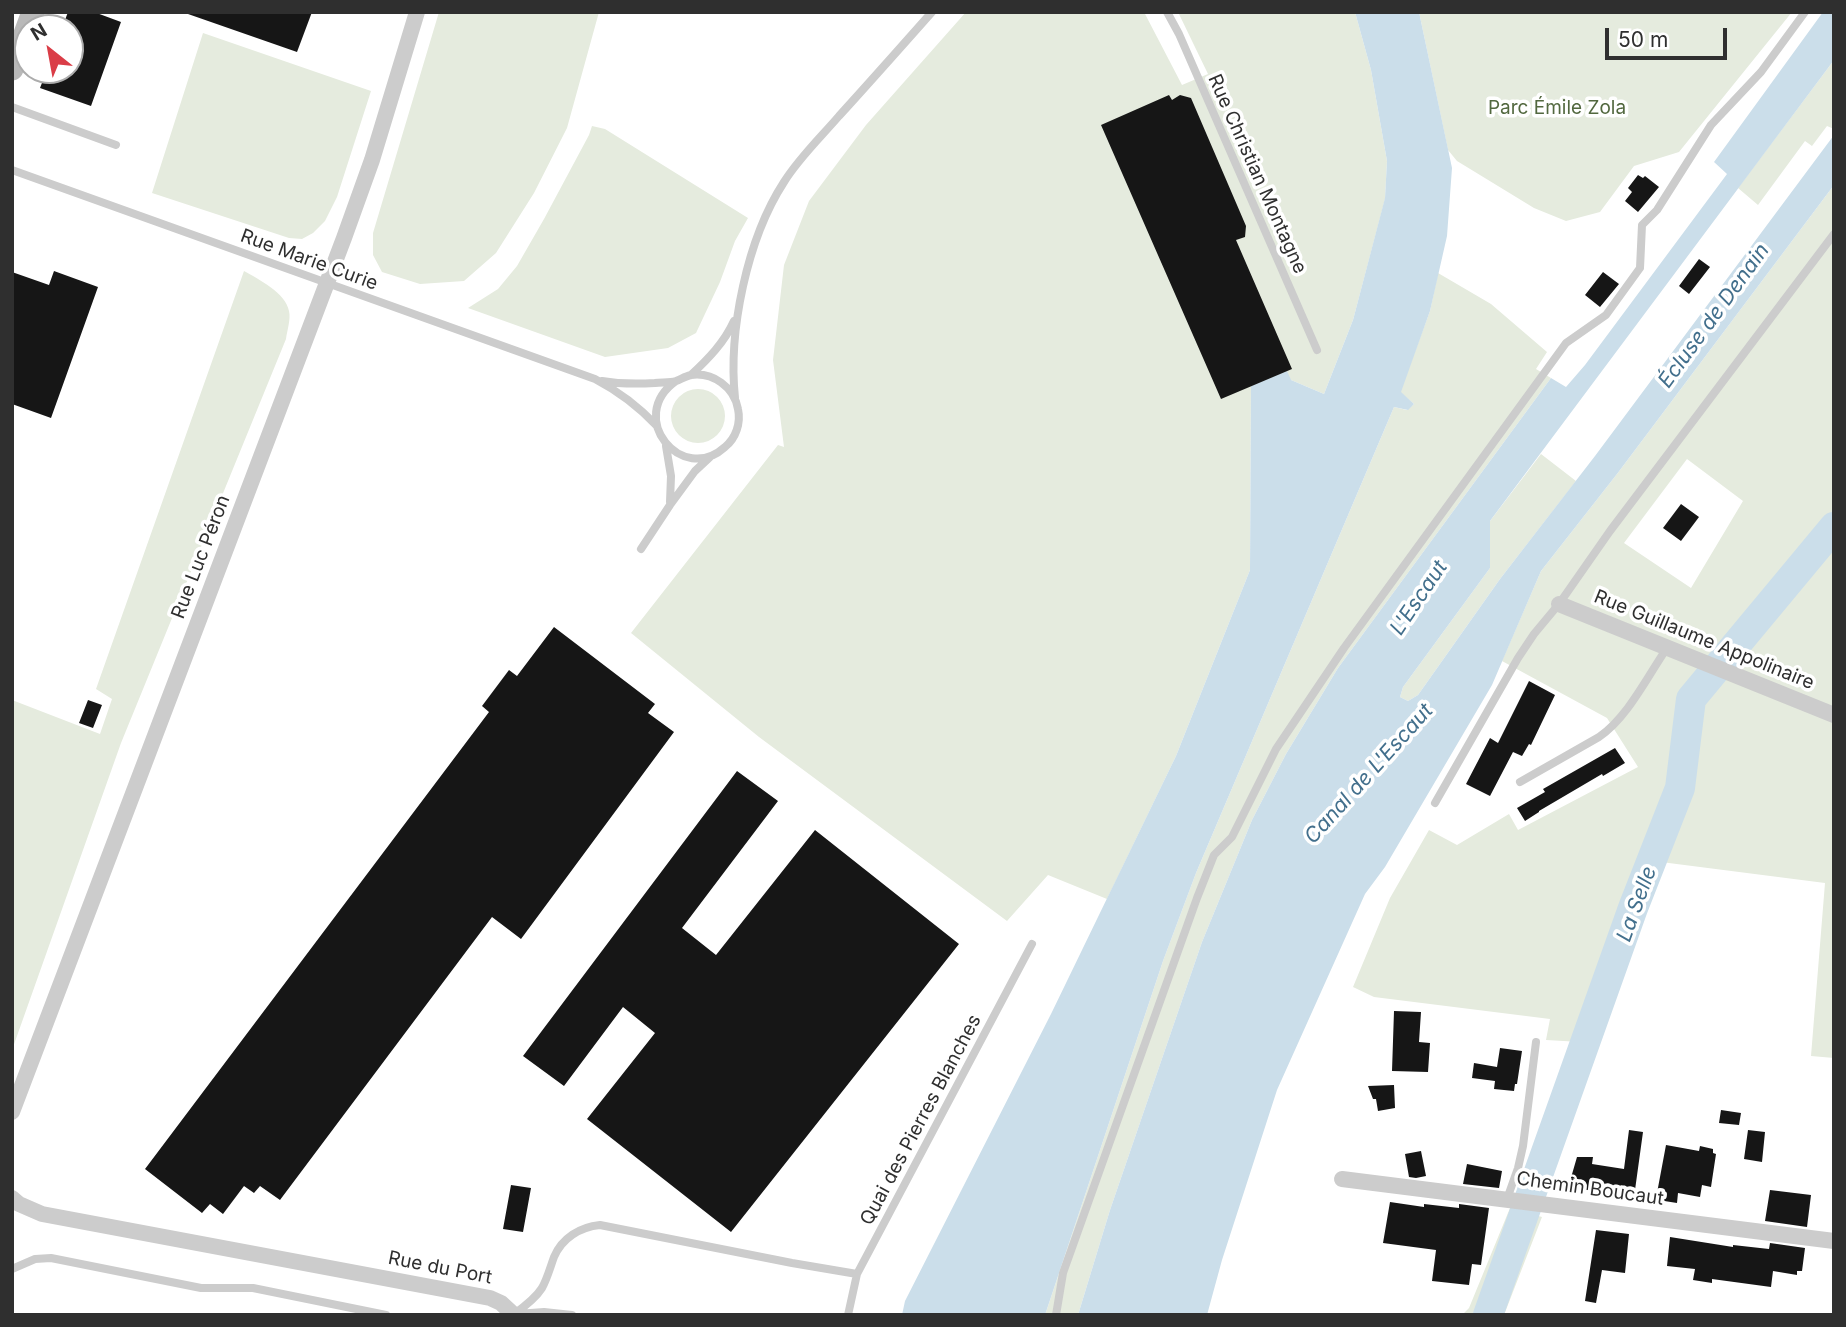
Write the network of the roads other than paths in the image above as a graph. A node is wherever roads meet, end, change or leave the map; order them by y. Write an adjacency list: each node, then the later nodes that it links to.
1 (33, 12): 6 (street)
2 (417, 12): 11 (street, Rue Luc Péron)
3 (932, 12): 12 (lane)
4 (1167, 12): 13 (lane, Rue Christian Montagne)
5 (1805, 12): 41 (lane)
6 (13, 68)
7 (12, 107): 8 (lane)
8 (116, 145)
9 (12, 170): 11 (lane, Rue Marie Curie)
10 (1834, 234): 23 (lane)
11 (327, 283): 15 (lane, Rue Marie Curie); 30 (street, Rue Luc Péron)
12 (738, 312): 14 (lane); 17 (lane)
13 (1317, 350)
14 (691, 375): 16 (lane); 17 (lane)
15 (595, 379): 16 (lane, Rue Marie Curie); 18 (lane, Rue Marie Curie)
16 (676, 381): 18 (lane)
17 (735, 398): 20 (lane)
18 (657, 426): 19 (lane)
19 (665, 443): 20 (lane); 21 (lane)
20 (713, 455): 21 (lane)
21 (670, 505): 22 (lane)
22 (641, 549)
23 (1559, 604): 24 (street, Rue Guillaume Appolinaire); 27 (lane)
24 (1667, 648): 25 (street, Rue Guillaume Appolinaire); 26 (lane)
25 (1834, 715)
26 (1520, 782)
27 (1435, 803)
28 (1032, 944): 36 (lane, Quai des Pierres Blanches)
29 (1536, 1042): 33 (lane)
30 (12, 1112)
31 (1342, 1179): 33 (street, Chemin Boucaut)
32 (12, 1198): 38 (street, Rue du Port)
33 (1507, 1199): 34 (street, Chemin Boucaut)
34 (1834, 1241)
35 (12, 1269): 37 (lane)
36 (857, 1274): 38 (lane); 40 (lane, Quai des Pierres Blanches)
37 (386, 1315)
38 (514, 1315): 39 (lane)
39 (572, 1315)
40 (848, 1315)
41 (1056, 1315)

